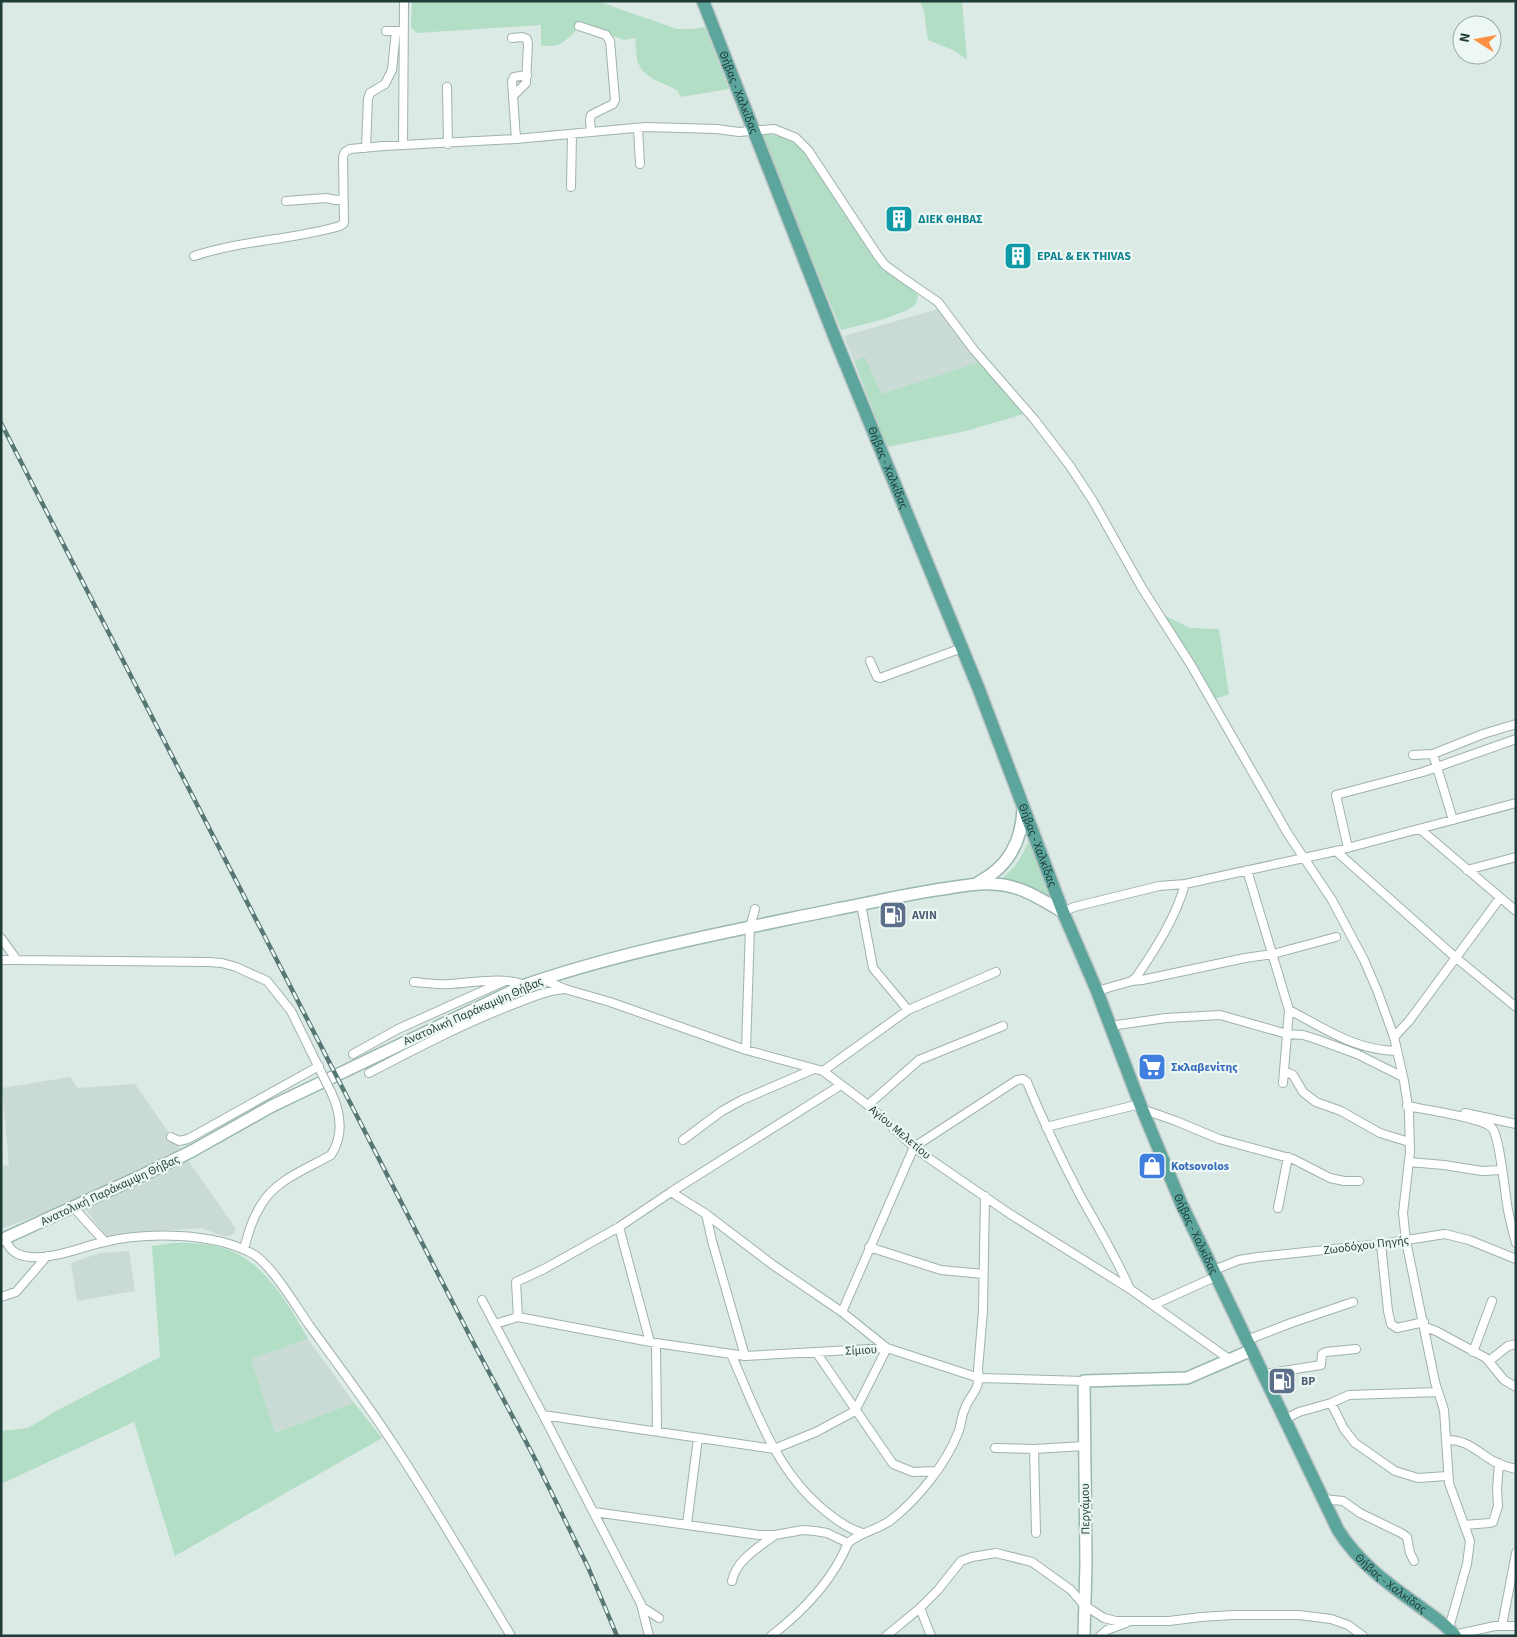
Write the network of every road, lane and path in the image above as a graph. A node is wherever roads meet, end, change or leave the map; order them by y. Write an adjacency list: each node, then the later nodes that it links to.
1 (404, 1): 5 (street)
2 (703, 1): 11 (main road, Θήβας - Χαλκίδας)
3 (579, 26): 12 (street)
4 (386, 30): 5 (street)
5 (400, 31): 16 (street); 17 (street)
6 (512, 38): 7 (street)
7 (527, 75): 9 (street); 9 (street)
8 (447, 87): 15 (street)
9 (513, 96): 14 (street)
10 (638, 128): 11 (street); 12 (street); 18 (street)
11 (753, 130): 23 (main road, Θήβας - Χαλκίδας); 39 (street)
12 (591, 132): 13 (street)
13 (572, 134): 14 (street); 19 (street)
14 (516, 139): 15 (street)
15 (448, 144): 16 (street)
16 (403, 145): 17 (street)
17 (366, 148): 20 (street)
18 (640, 164)
19 (571, 188)
20 (343, 199): 21 (street); 22 (street)
21 (286, 201)
22 (194, 256)
23 (962, 648): 24 (street); 33 (main road, Θήβας - Χαλκίδας)
24 (870, 661)
25 (1516, 724): 26 (street)
26 (1483, 734): 28 (street); 29 (street)
27 (1516, 739): 28 (street)
28 (1490, 750): 31 (street)
29 (1433, 754): 30 (street); 31 (street)
30 (1413, 755)
31 (1437, 768): 34 (street); 36 (street)
32 (1516, 803): 34 (street)
33 (1023, 805): 42 (main road); 47 (main road, Θήβας - Χαλκίδας)
34 (1452, 820): 35 (street)
35 (1420, 829): 36 (street); 41 (street)
36 (1348, 848): 37 (street)
37 (1336, 852): 39 (street); 53 (street)
38 (1516, 857): 41 (street)
39 (1302, 858): 40 (street); 70 (street)
40 (1247, 870): 43 (street); 52 (street)
41 (1467, 870): 44 (street)
42 (975, 884): 45 (main road, Ανατολική Παράκαμψη Θήβας); 47 (main road, Ανατολική Παράκαμψη Θήβας)
43 (1185, 884): 47 (street); 58 (street)
44 (1500, 898): 48 (street); 53 (street)
45 (861, 904): 49 (main road, Ανατολική Παράκαμψη Θήβας); 65 (street)
46 (755, 909): 49 (street)
47 (1063, 912): 63 (main road, Θήβας - Χαλκίδας)
48 (1516, 912)
49 (750, 927): 57 (main road, Ανατολική Παράκαμψη Θήβας); 71 (street)
50 (1336, 937): 52 (street)
51 (1, 938): 55 (street)
52 (1273, 954): 58 (street); 66 (street)
53 (1455, 957): 64 (street); 70 (street)
54 (1, 960): 55 (street)
55 (17, 960): 74 (street)
56 (996, 972): 65 (street)
57 (542, 979): 61 (main road, Ανατολική Παράκαμψη Θήβας); 62 (street, Αγίου Μελετίου)
58 (1132, 980): 63 (street)
59 (505, 981): 60 (street); 61 (street); 73 (street)
60 (414, 982)
61 (525, 985): 97 (main road, Ανατολική Παράκαμψη Θήβας)
62 (565, 989): 71 (street, Αγίου Μελετίου); 78 (street)
63 (1097, 991): 68 (main road, Θήβας - Χαλκίδας)
64 (1516, 1007)
65 (908, 1010): 77 (street)
66 (1289, 1010): 69 (street); 72 (street)
67 (1003, 1026): 83 (street)
68 (1110, 1026): 69 (street); 84 (main road, Θήβας - Χαλκίδας)
69 (1287, 1034): 76 (street); 79 (street)
70 (1394, 1037): 72 (street)
71 (746, 1050): 75 (street, Αγίου Μελετίου)
72 (1396, 1051): 79 (street)
73 (353, 1054)
74 (318, 1066): 87 (street); 107 (street, bridge)
75 (814, 1068): 77 (street, Αγίου Μελετίου); 88 (street)
76 (1284, 1070): 80 (street); 89 (street)
77 (824, 1071): 81 (street, Αγίου Μελετίου)
78 (370, 1073)
79 (1403, 1077): 82 (street)
80 (1283, 1083)
81 (841, 1086): 83 (street, Αγίου Μελετίου); 95 (street)
82 (1407, 1104): 85 (street); 89 (street); 93 (street)
83 (868, 1106): 90 (street, Αγίου Μελετίου)
84 (1141, 1106): 86 (street); 91 (street); 110 (main road, Θήβας - Χαλκίδας)
85 (1516, 1124)
86 (1046, 1127): 90 (street); 112 (street)
87 (171, 1137)
88 (683, 1140)
89 (1409, 1142): 92 (street)
90 (914, 1147): 96 (street, Αγίου Μελετίου); 106 (street)
91 (1288, 1157): 94 (street); 98 (street)
92 (1410, 1162): 93 (street); 102 (street)
93 (1502, 1170): 104 (street)
94 (1359, 1180)
95 (670, 1192): 99 (street); 100 (street)
96 (985, 1196): 111 (street); 112 (street, Αγίου Μελετίου)
97 (74, 1208): 101 (main road, Ανατολική Παράκαμψη Θήβας); 103 (street)
98 (1278, 1208)
99 (706, 1214): 118 (street); 130 (street)
100 (619, 1227): 119 (street); 122 (street)
101 (3, 1239): 108 (street)
102 (1406, 1241): 105 (street, Ζωοδόχου Πηγής); 109 (street, Ζωοδόχου Πηγής); 121 (street)
103 (105, 1242): 107 (street); 108 (street)
104 (1516, 1243)
105 (1382, 1244): 110 (street, Ζωοδόχου Πηγής); 121 (street)
106 (869, 1247): 111 (street); 118 (street)
107 (244, 1250): 173 (street)
108 (47, 1256): 113 (street)
109 (1516, 1259)
110 (1215, 1273): 117 (street, Ζωοδόχου Πηγής); 124 (main road, Θήβας - Χαλκίδας)
111 (983, 1274): 134 (street)
112 (1130, 1289): 117 (street, Αγίου Μελετίου)
113 (1, 1297)
114 (482, 1300): 120 (street)
115 (1492, 1301): 128 (street)
116 (1353, 1302): 124 (street)
117 (1153, 1305): 131 (street, Αγίου Μελετίου)
118 (842, 1312): 125 (street)
119 (518, 1317): 120 (street); 122 (street, Σίμιου)
120 (495, 1324): 140 (street)
121 (1424, 1324): 128 (street); 137 (street)
122 (653, 1342): 129 (street, Σίμιου); 142 (street)
123 (1516, 1344): 132 (street)
124 (1250, 1345): 131 (main road); 133 (main road, Θήβας - Χαλκίδας)
125 (887, 1348): 127 (street, Σίμιου); 134 (street, Σίμιου); 139 (street)
126 (1356, 1349): 133 (street)
127 (816, 1352): 130 (street, Σίμιου); 139 (street)
128 (1473, 1352): 132 (street)
129 (731, 1354): 130 (street, Σίμιου); 148 (street)
130 (745, 1356)
131 (1229, 1359): 135 (main road, Σίμιου)
132 (1489, 1361): 136 (street)
133 (1264, 1374): 141 (main road, Θήβας - Χαλκίδας)
134 (979, 1378): 135 (street, Σίμιου); 151 (street)
135 (1084, 1381): 145 (main road, Περγάμου)
136 (1516, 1387)
137 (1438, 1392): 138 (street); 144 (street)
138 (1331, 1403): 141 (street); 152 (street)
139 (855, 1411): 148 (street); 151 (street)
140 (543, 1415): 142 (street); 154 (street)
141 (1284, 1419): 153 (main road, Θήβας - Χαλκίδας)
142 (657, 1431): 143 (street)
143 (698, 1438): 148 (street); 155 (street)
144 (1447, 1440): 149 (street); 152 (street)
145 (1084, 1446): 147 (street); 164 (main road, Περγάμου)
146 (995, 1448): 147 (street)
147 (1034, 1449): 158 (street)
148 (774, 1450): 157 (street)
149 (1499, 1463): 150 (street); 156 (street)
150 (1516, 1469)
151 (936, 1471): 157 (street)
152 (1447, 1476): 156 (street)
153 (1322, 1499): 162 (street); 171 (main road, Θήβας - Χαλκίδας)
154 (594, 1512): 155 (street); 165 (street)
155 (687, 1524): 159 (street)
156 (1464, 1525): 171 (street)
157 (863, 1533): 160 (street)
158 (1036, 1533)
159 (775, 1535): 160 (street); 163 (street)
160 (848, 1543): 175 (street)
161 (1516, 1552): 169 (street)
162 (1414, 1562)
163 (732, 1581)
164 (1084, 1606): 166 (street); 168 (street); 172 (main road, Περγάμου)
165 (642, 1607): 167 (street); 174 (street)
166 (920, 1608): 176 (street); 177 (street)
167 (659, 1618)
168 (1130, 1621): 178 (street); 179 (street)
169 (1502, 1626): 170 (street); 171 (street)
170 (1516, 1626)
171 (1453, 1633)
172 (1082, 1634)
173 (511, 1636)
174 (649, 1636)
175 (772, 1636)
176 (886, 1636)
177 (931, 1636)
178 (1100, 1636)
179 (1363, 1636)

